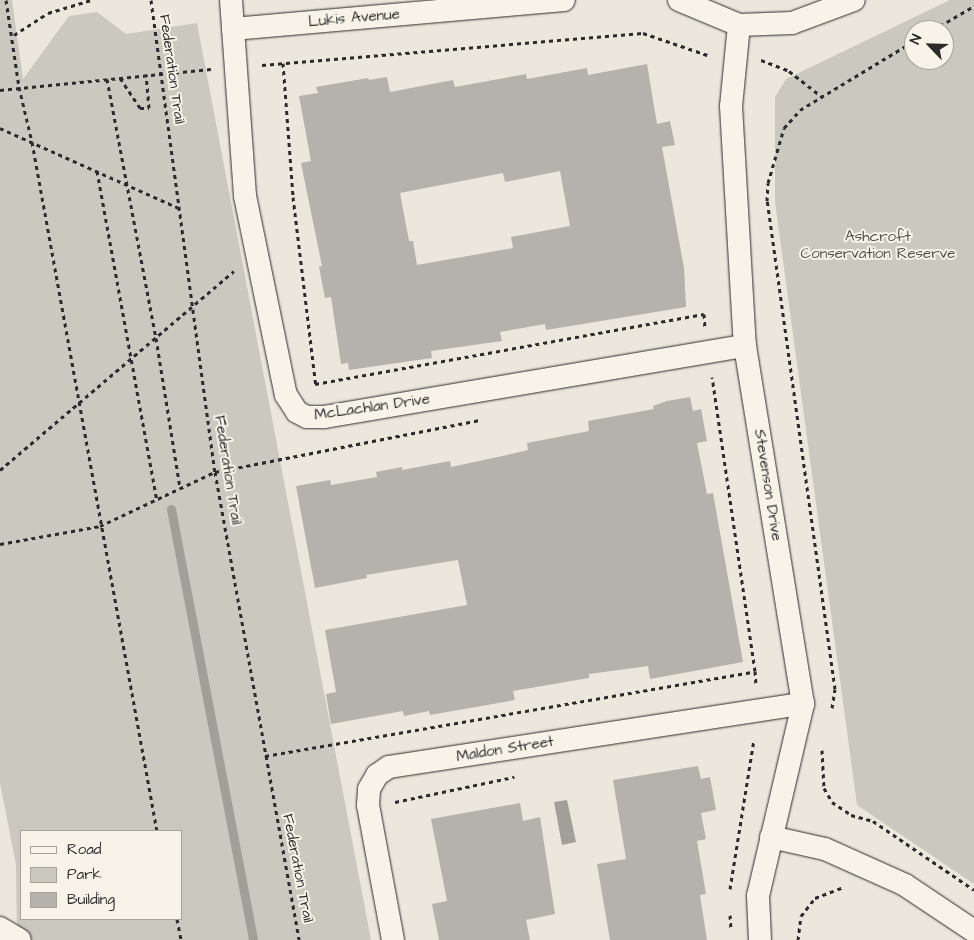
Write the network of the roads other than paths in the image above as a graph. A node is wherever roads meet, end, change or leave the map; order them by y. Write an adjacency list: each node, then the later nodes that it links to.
1 (231, 0): 6 (street, McLachlan Drive)
2 (564, 0): 6 (street, Lukis Avenue)
3 (679, 0): 5 (street)
4 (854, 0): 5 (street)
5 (738, 25): 7 (street, Stevenson Drive)
6 (233, 29): 7 (street, McLachlan Drive)
7 (745, 346): 8 (street, Stevenson Drive)
8 (803, 704): 9 (street, Stevenson Drive); 13 (street, Maldon Street)
9 (771, 837): 11 (street); 14 (street, Stevenson Drive)
10 (0, 928): 12 (street)
11 (974, 931)
12 (20, 940)
13 (393, 940)
14 (760, 940)

